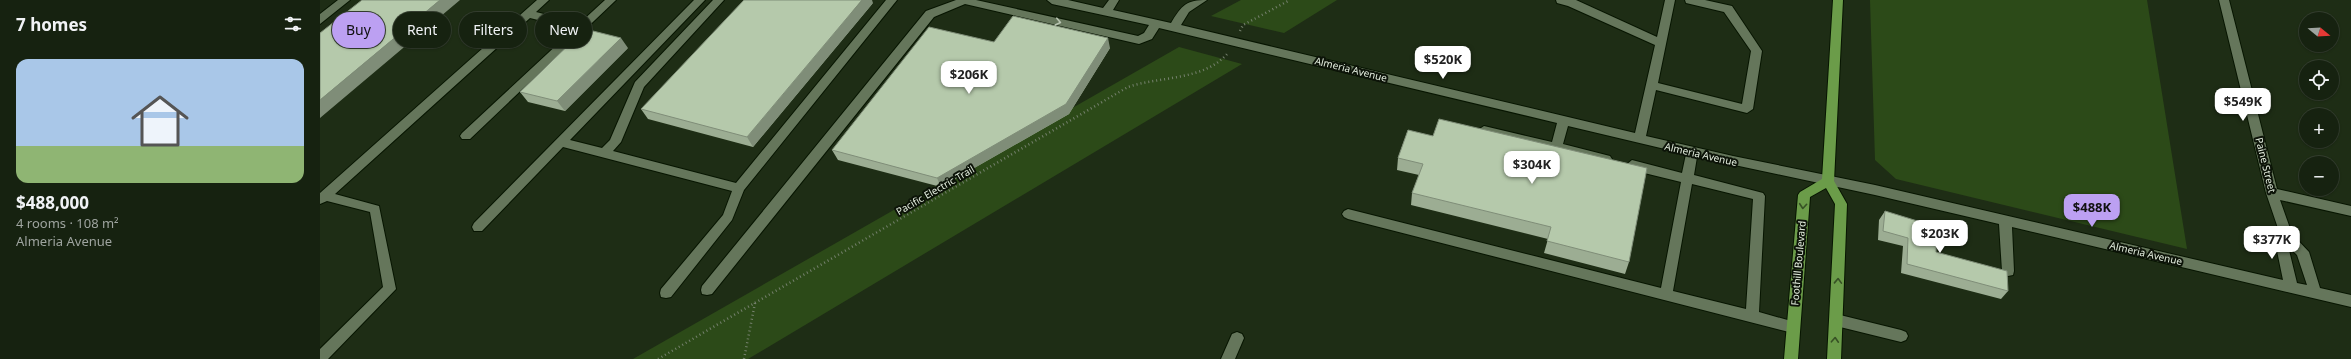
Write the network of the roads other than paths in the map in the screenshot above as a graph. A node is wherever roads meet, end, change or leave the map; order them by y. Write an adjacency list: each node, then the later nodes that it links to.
1 (345, 0): 20 (street)
2 (544, 0): 17 (street)
3 (610, 0): 19 (street)
4 (700, 0): 30 (street)
5 (719, 0): 33 (street)
6 (892, 0): 36 (street)
7 (1052, 0): 16 (street, Almeria Avenue)
8 (1114, 0): 16 (street)
9 (1202, 0): 22 (street)
10 (1561, 0): 23 (street)
11 (1670, 0): 23 (street)
12 (1690, 0): 25 (street)
13 (1838, 0): 35 (main road)
14 (2224, 0): 37 (street, Paine Street)
15 (965, 1): 21 (street, one-way to 21); 46 (street)
16 (1106, 12): 21 (street, Almeria Avenue)
17 (528, 14): 18 (street); 38 (street)
18 (535, 16)
19 (592, 17)
20 (320, 20)
21 (1156, 23): 22 (street, Almeria Avenue)
22 (1174, 27): 26 (street, Almeria Avenue)
23 (1661, 43): 25 (street)
24 (560, 48): 28 (street)
25 (1651, 85): 29 (street)
26 (1563, 122): 29 (street, Almeria Avenue); 31 (street)
27 (1469, 127): 31 (street)
28 (466, 136)
29 (1639, 139): 32 (street, Almeria Avenue)
30 (561, 142): 33 (street); 42 (street)
31 (1557, 147): 34 (street)
32 (1692, 152): 34 (street); 35 (street, Almeria Avenue)
33 (604, 153): 36 (street)
34 (1688, 178): 49 (street); 51 (street)
35 (1828, 181): 41 (street, Almeria Avenue); 52 (main road, one-way to 35); 53 (main road, Foothill Boulevard, one-way to 53)
36 (739, 188): 48 (street)
37 (2272, 193): 39 (street); 43 (street, Paine Street)
38 (322, 198): 56 (street)
39 (2351, 211)
40 (1348, 214): 49 (street)
41 (2005, 220): 44 (street); 45 (street, Almeria Avenue)
42 (478, 227)
43 (2287, 237): 45 (street, Paine Street); 47 (street, Paine Street)
44 (2008, 271)
45 (2291, 287): 47 (street, Almeria Avenue)
46 (707, 290)
47 (2315, 292): 50 (street, Almeria Avenue)
48 (666, 294)
49 (1666, 295): 51 (street)
50 (2351, 301)
51 (1752, 316): 53 (street)
52 (1836, 320): 54 (street); 59 (main road, one-way to 52)
53 (1793, 327): 58 (main road, Foothill Boulevard)
54 (1901, 336)
55 (1237, 338): 57 (street)
56 (320, 358)
57 (1228, 359)
58 (1791, 359)
59 (1834, 359)

